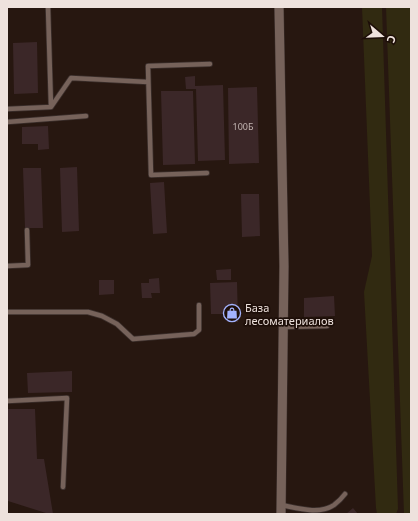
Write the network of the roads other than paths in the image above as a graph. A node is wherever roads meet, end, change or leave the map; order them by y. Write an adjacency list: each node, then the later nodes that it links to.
1 (48, 7): 5 (lane)
2 (279, 7): 15 (street)
3 (210, 64): 4 (lane)
4 (148, 82): 5 (lane); 9 (lane)
5 (51, 107): 6 (lane)
6 (7, 109)
7 (86, 116): 8 (lane)
8 (7, 122)
9 (207, 173)
10 (27, 230): 11 (lane)
11 (7, 266)
12 (198, 305): 13 (lane)
13 (7, 312)
14 (327, 326): 15 (lane)
15 (283, 327): 19 (street)
16 (7, 401): 17 (lane)
17 (62, 487)
18 (346, 494): 19 (lane)
19 (281, 510)

